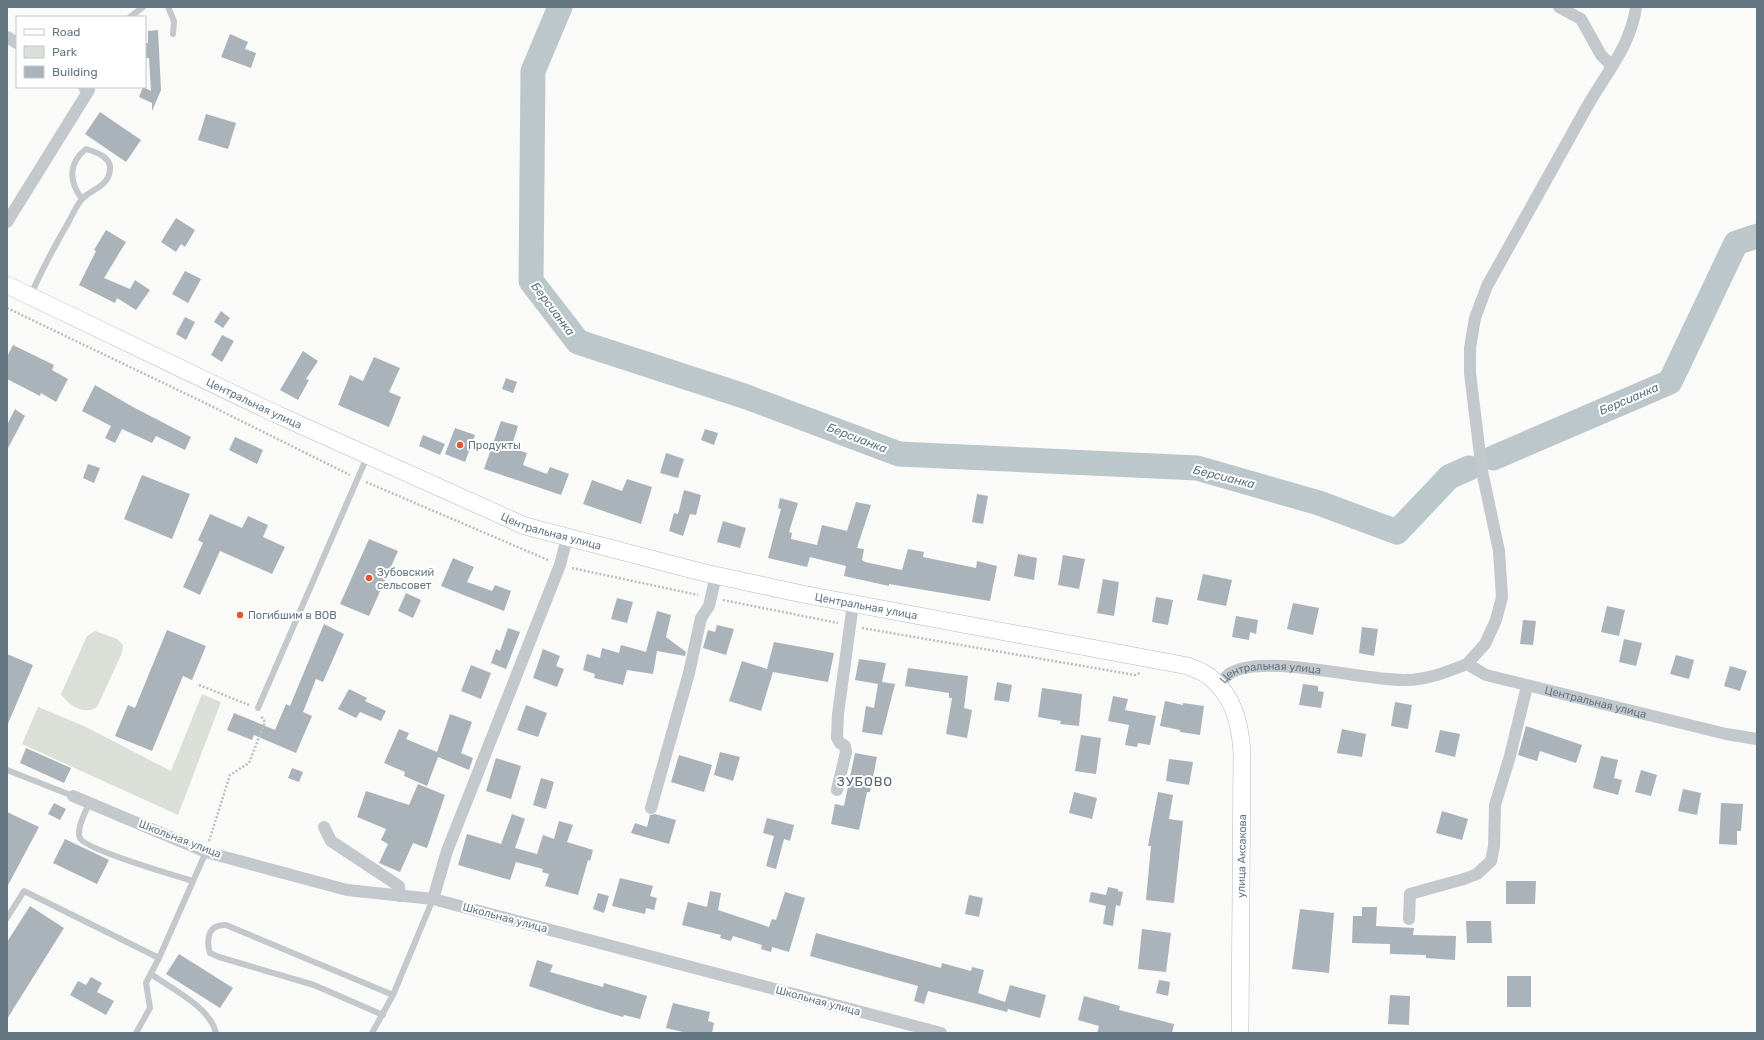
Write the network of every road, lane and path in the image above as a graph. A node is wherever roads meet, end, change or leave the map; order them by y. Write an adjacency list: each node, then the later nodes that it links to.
1 (143, 7): 5 (lane)
2 (168, 7): 6 (lane)
3 (1559, 7): 9 (street)
4 (1636, 7): 9 (street)
5 (131, 16)
6 (173, 34)
7 (7, 37): 8 (street)
8 (16, 42)
9 (1612, 66): 21 (street)
10 (88, 88): 12 (street)
11 (82, 199): 11 (lane); 14 (lane)
12 (7, 222)
13 (7, 285): 14 (street, Центральная улица)
14 (30, 296): 16 (street, Центральная улица)
15 (7, 308): 17 (path)
16 (368, 456): 17 (lane); 18 (street, Центральная улица)
17 (358, 478): 25 (lane)
18 (567, 538): 19 (street, Центральная улица); 36 (street)
19 (716, 575): 20 (street, Центральная улица); 31 (street)
20 (853, 604): 23 (street, Центральная улица); 28 (street)
21 (1467, 664): 23 (street, Центральная улица); 24 (street, Центральная улица)
22 (199, 685): 25 (path)
23 (1218, 685): 48 (street, улица Аксакова)
24 (1527, 686): 26 (street, Центральная улица); 38 (street)
25 (258, 708): 33 (path)
26 (1757, 740)
27 (7, 770): 29 (lane)
28 (837, 790)
29 (73, 796): 30 (street, Школьная улица)
30 (89, 803): 33 (street, Школьная улица); 34 (lane)
31 (651, 808)
32 (324, 828): 35 (street)
33 (206, 852): 34 (lane); 35 (street, Школьная улица)
34 (193, 882): 39 (lane)
35 (400, 896): 36 (street, Школьная улица)
36 (433, 899): 41 (lane); 47 (street, Школьная улица)
37 (7, 918): 39 (lane)
38 (1409, 919)
39 (159, 958): 40 (lane)
40 (151, 974): 44 (lane); 45 (lane)
41 (393, 995): 42 (lane); 42 (lane)
42 (383, 1014): 43 (lane)
43 (373, 1031): 46 (lane)
44 (136, 1033)
45 (216, 1033)
46 (381, 1033)
47 (941, 1033)
48 (1240, 1033)

